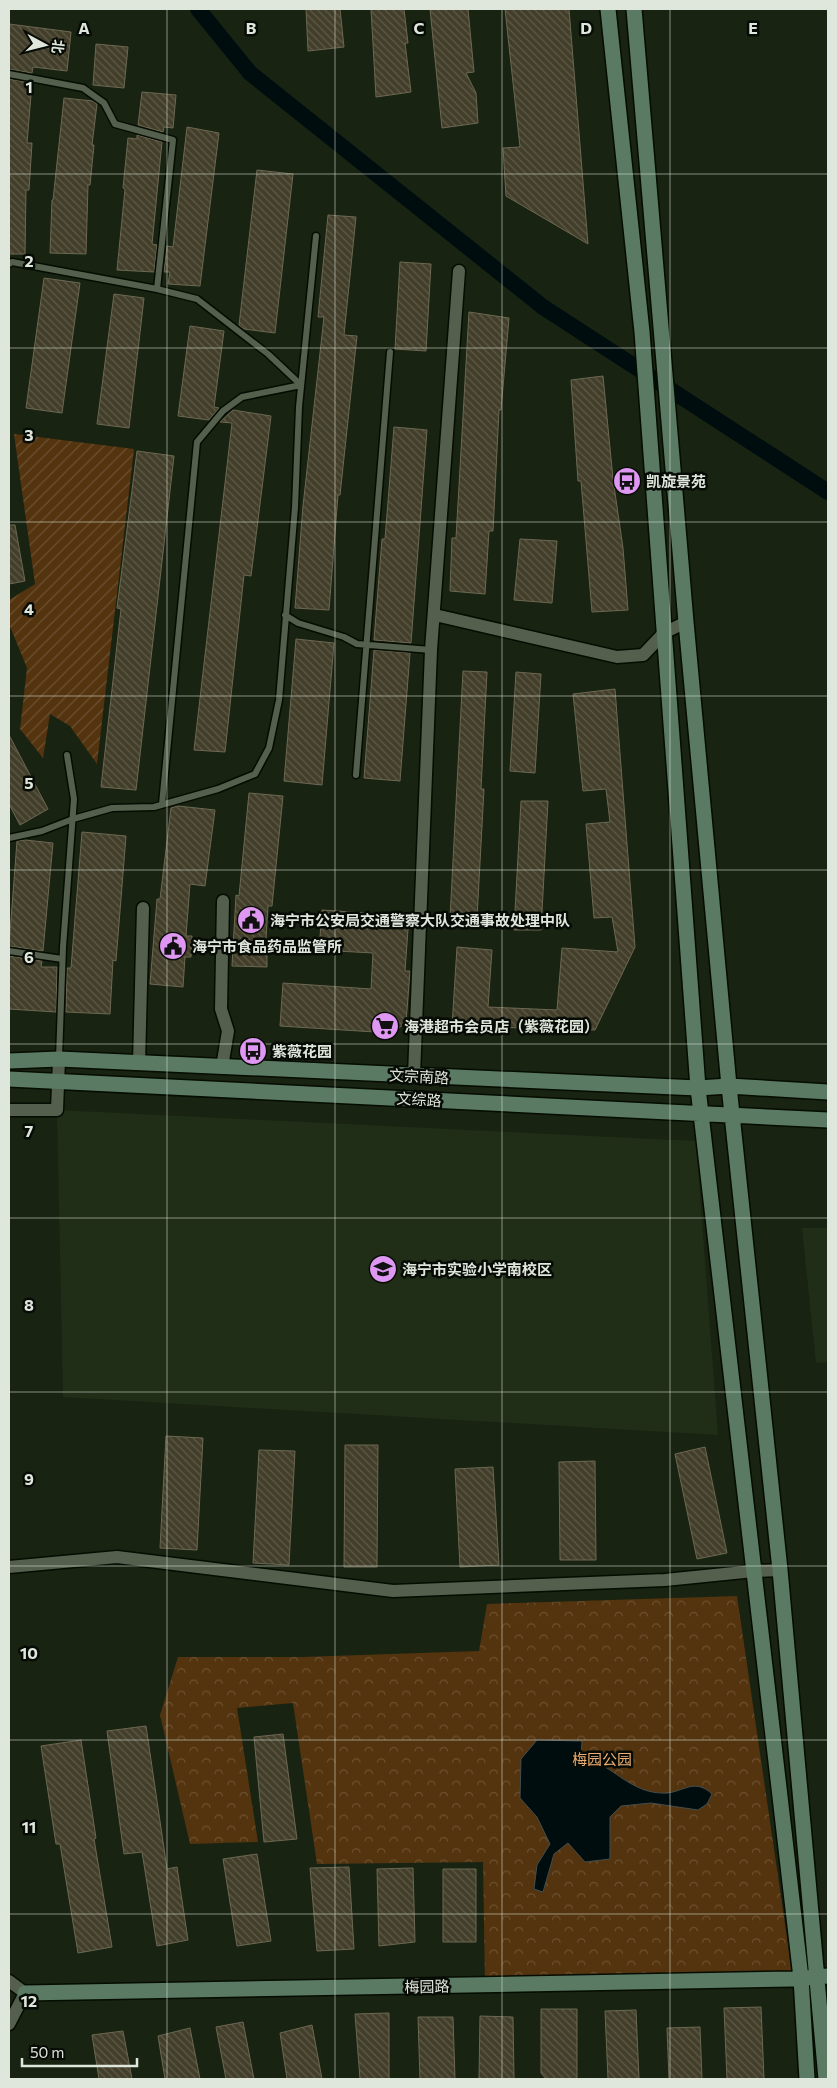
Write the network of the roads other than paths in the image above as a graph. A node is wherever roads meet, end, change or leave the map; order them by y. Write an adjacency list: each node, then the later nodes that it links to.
1 (608, 9): 13 (main road)
2 (634, 9): 12 (main road)
3 (9, 74): 7 (lane)
4 (316, 236): 9 (lane)
5 (9, 264): 7 (lane)
6 (459, 271): 10 (street)
7 (157, 289): 9 (lane)
8 (390, 352): 14 (lane)
9 (301, 385): 11 (lane); 18 (lane)
10 (435, 615): 13 (street); 15 (street)
11 (286, 616): 14 (lane); 18 (lane)
12 (686, 622): 13 (street); 33 (main road)
13 (664, 633): 34 (main road)
14 (366, 644): 15 (lane); 17 (lane)
15 (431, 650): 30 (street)
16 (67, 755): 19 (lane)
17 (356, 775)
18 (162, 804): 19 (lane)
19 (73, 819): 21 (lane); 25 (lane)
20 (9, 828): 21 (lane)
21 (11, 837)
22 (223, 901): 29 (street)
23 (143, 908): 28 (street)
24 (9, 951): 25 (lane)
25 (62, 959): 26 (lane)
26 (59, 1060): 27 (main road, 文宗南路); 28 (main road, 文宗南路); 32 (street)
27 (9, 1062)
28 (140, 1063): 29 (main road, 文宗南路)
29 (222, 1067): 30 (main road, 文宗南路)
30 (414, 1075): 34 (main road, 文宗南路)
31 (9, 1079): 32 (main road, 文综路)
32 (58, 1080): 36 (street); 37 (main road, 文综路)
33 (729, 1086): 34 (main road, 文宗南路); 35 (main road, 文宗南路); 38 (main road)
34 (698, 1088): 37 (main road)
35 (828, 1092)
36 (9, 1110)
37 (700, 1114): 38 (main road, 文综路); 42 (main road)
38 (732, 1116): 39 (main road, 文综路); 41 (main road)
39 (828, 1120)
40 (9, 1568): 42 (street)
41 (780, 1570): 42 (street); 43 (main road)
42 (754, 1571): 44 (main road)
43 (822, 1976): 44 (main road, 梅园路); 49 (main road)
44 (801, 1978): 46 (main road, 梅园路); 48 (main road)
45 (9, 1981): 46 (street)
46 (25, 1992): 47 (street)
47 (9, 2024)
48 (807, 2079)
49 (826, 2079)

